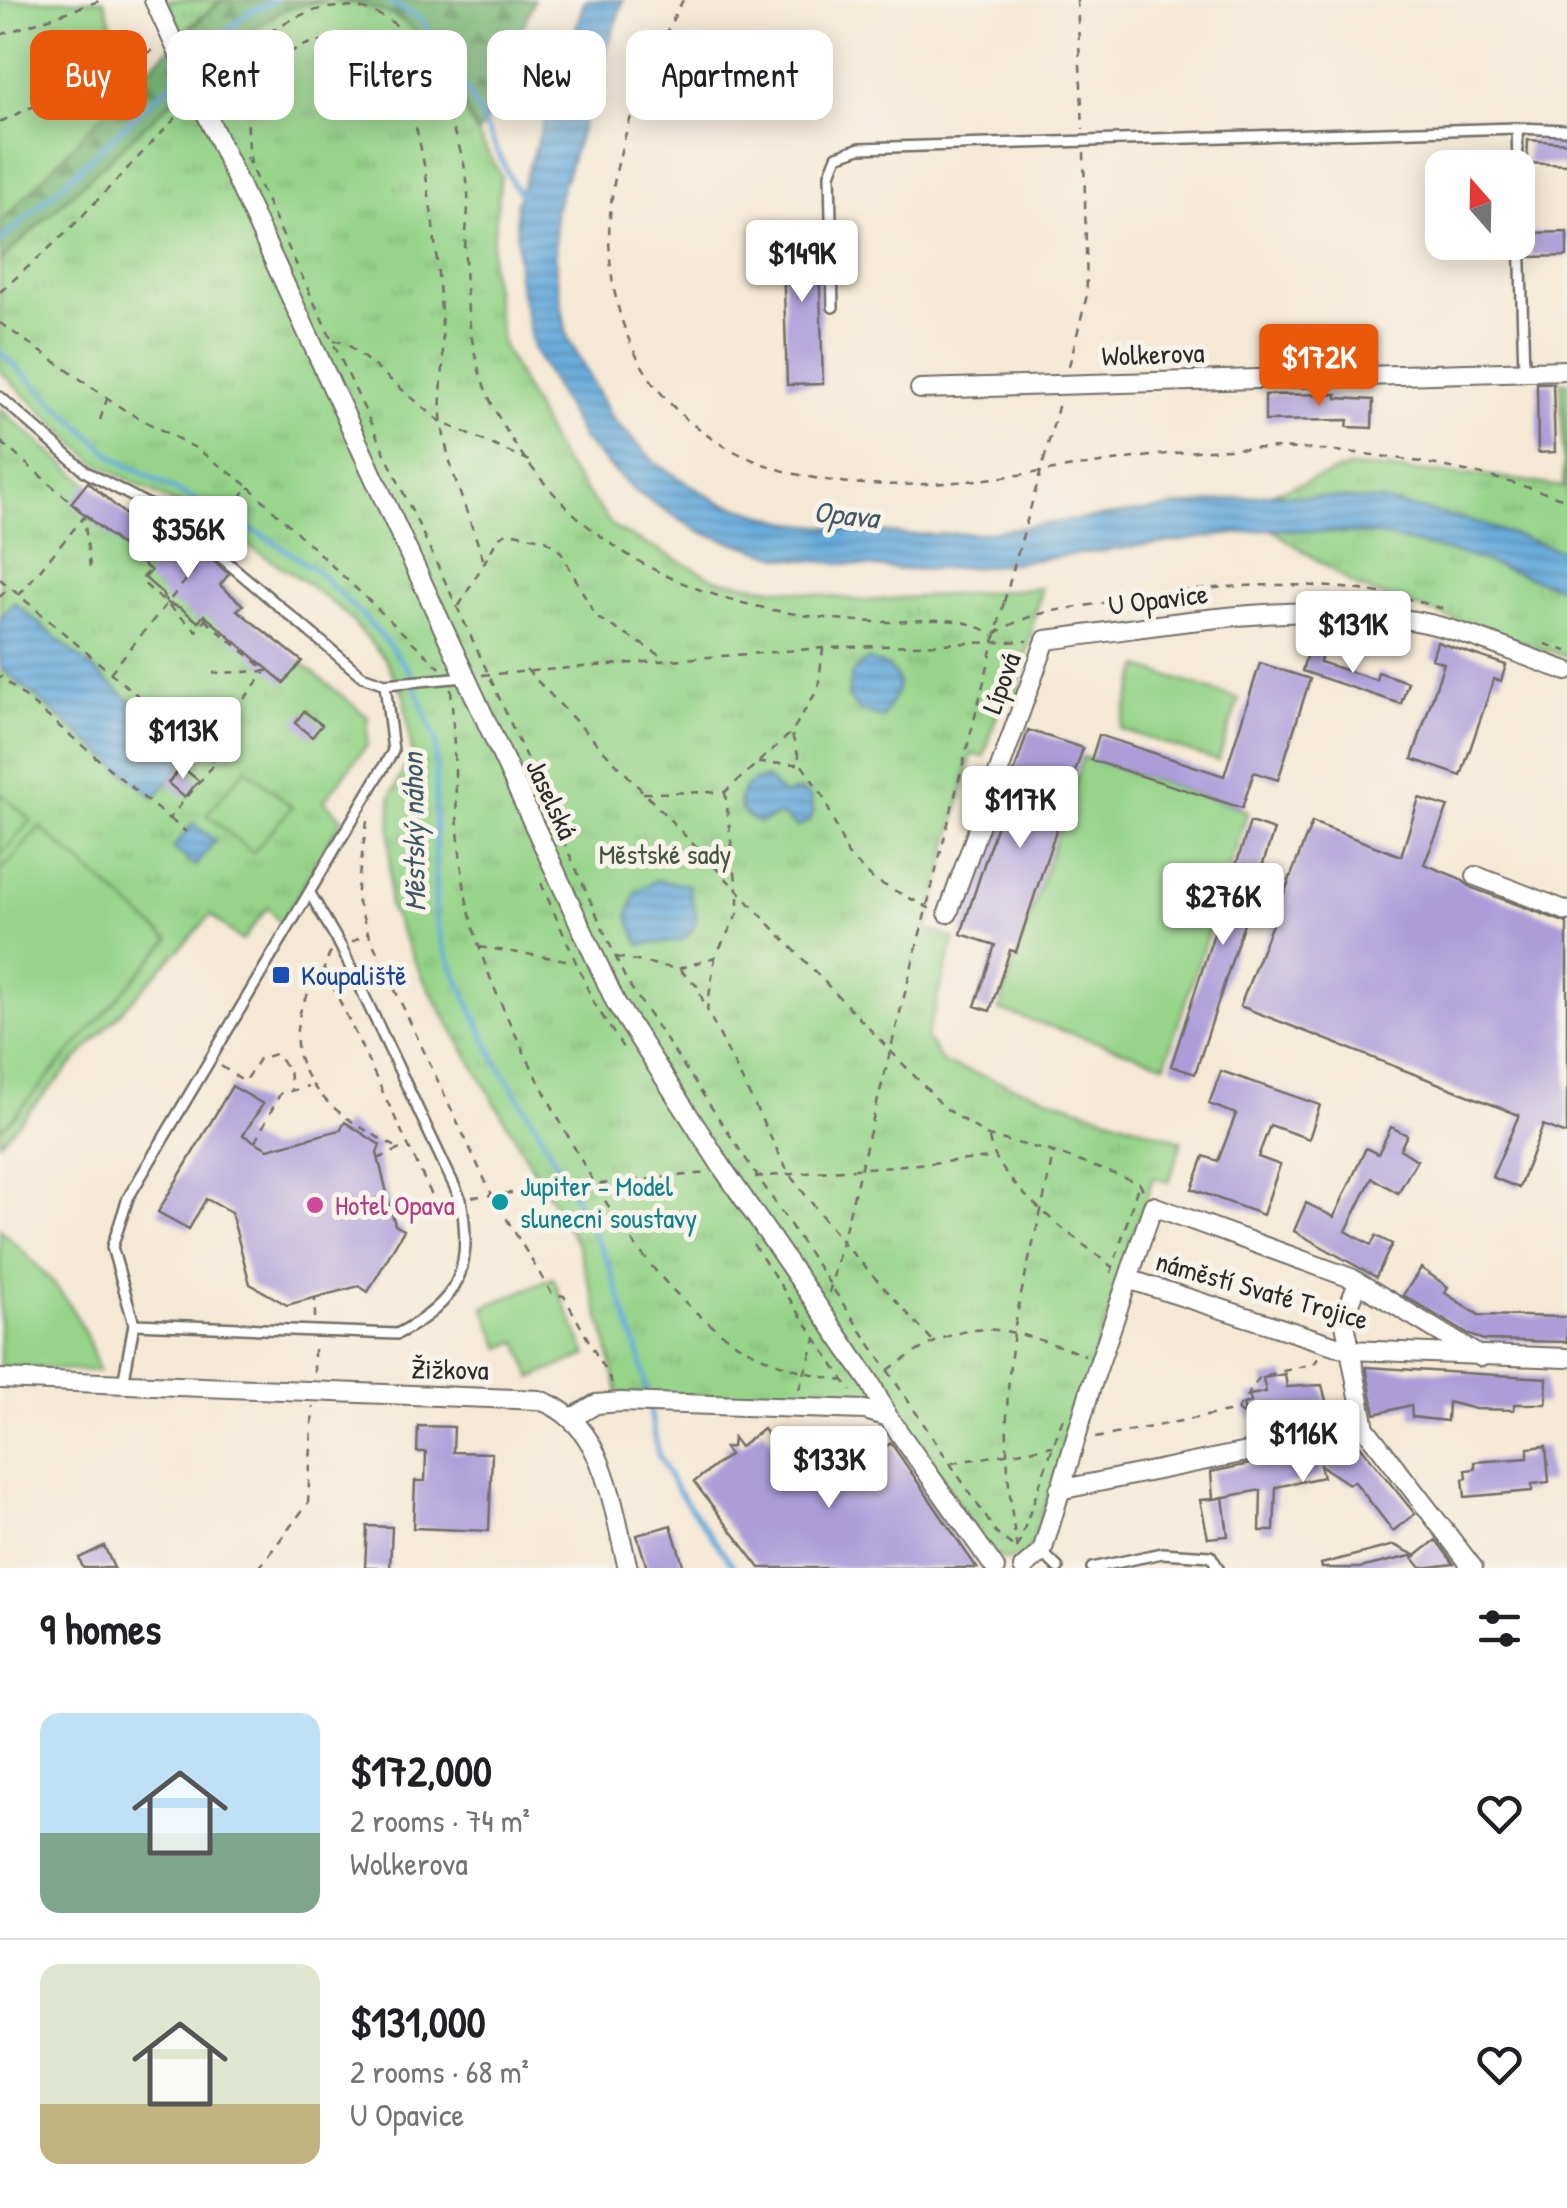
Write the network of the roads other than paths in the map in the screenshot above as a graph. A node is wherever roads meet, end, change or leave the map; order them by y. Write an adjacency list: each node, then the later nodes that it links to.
1 (154, 0): 11 (street, Jaselská)
2 (1516, 128): 3 (lane); 4 (lane); 6 (lane)
3 (1567, 130)
4 (833, 308)
5 (1567, 370): 6 (street, Wolkerova)
6 (1524, 371): 7 (street, Wolkerova)
7 (920, 388)
8 (0, 397): 12 (lane)
9 (1046, 640): 10 (street, U Opavice); 16 (street, Lípová)
10 (1567, 671)
11 (458, 678): 12 (lane); 26 (street, Jaselská)
12 (385, 684): 14 (lane)
13 (1476, 876): 15 (street)
14 (311, 895): 19 (lane); 19 (lane)
15 (1567, 911)
16 (948, 914)
17 (1120, 1273): 18 (street, náměstí Svaté Trojice); 20 (street, náměstí Svaté Trojice); 28 (street, náměstí Svaté Trojice)
18 (1358, 1283): 20 (street); 21 (street, náměstí Svaté Trojice)
19 (134, 1324): 24 (lane)
20 (1349, 1350): 21 (street, náměstí Svaté Trojice); 27 (street)
21 (1481, 1357): 22 (street)
22 (1567, 1358)
23 (0, 1380): 24 (street, Žižkova)
24 (123, 1386): 25 (street, Žižkova)
25 (574, 1417): 26 (street); 30 (street)
26 (888, 1417): 31 (street, Jaselská)
27 (1365, 1428): 28 (street); 36 (street)
28 (1058, 1490): 29 (street, náměstí Svaté Trojice)
29 (1042, 1552): 32 (street); 33 (lane)
30 (628, 1568)
31 (995, 1568)
32 (1023, 1568)
33 (1058, 1568)
34 (1092, 1568): 35 (lane)
35 (1218, 1568)
36 (1473, 1568)

